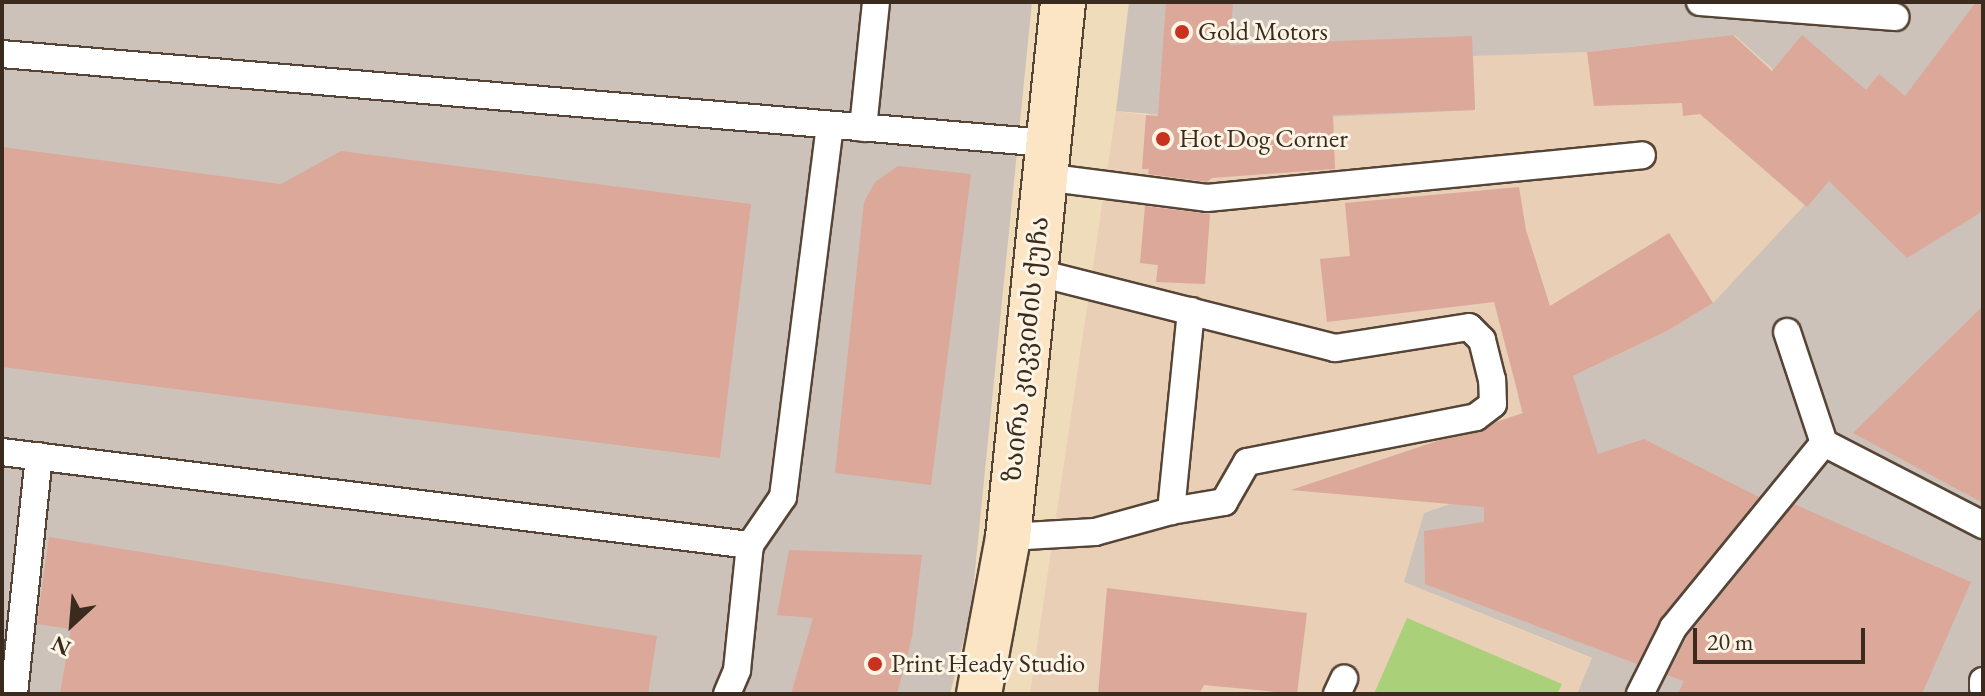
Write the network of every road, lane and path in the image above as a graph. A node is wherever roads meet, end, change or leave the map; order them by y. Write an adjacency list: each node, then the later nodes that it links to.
1 (876, 2): 7 (lane)
2 (1063, 2): 9 (street, ზაირა კიკვიძის ქუჩა)
3 (1700, 2): 4 (lane)
4 (1895, 17)
5 (2, 54): 6 (lane)
6 (830, 125): 7 (lane); 19 (lane)
7 (863, 128): 9 (lane)
8 (1642, 155): 9 (lane)
9 (1046, 160): 10 (street, ზაირა კიკვიძის ქუჩა)
10 (1034, 272): 11 (lane); 18 (street, ზაირა კიკვიძის ქუჩა)
11 (1191, 311): 16 (lane); 16 (lane)
12 (1787, 332): 13 (lane)
13 (1824, 443): 17 (lane); 25 (lane)
14 (2, 452): 15 (lane)
15 (39, 456): 19 (lane); 22 (lane)
16 (1171, 511): 18 (lane)
17 (1983, 525)
18 (1008, 537): 24 (street, ზაირა კიკვიძის ქუჩა)
19 (750, 545): 23 (lane)
20 (1983, 681): 21 (lane)
21 (1983, 688)
22 (14, 694)
23 (727, 694)
24 (979, 694)
25 (1640, 694)

